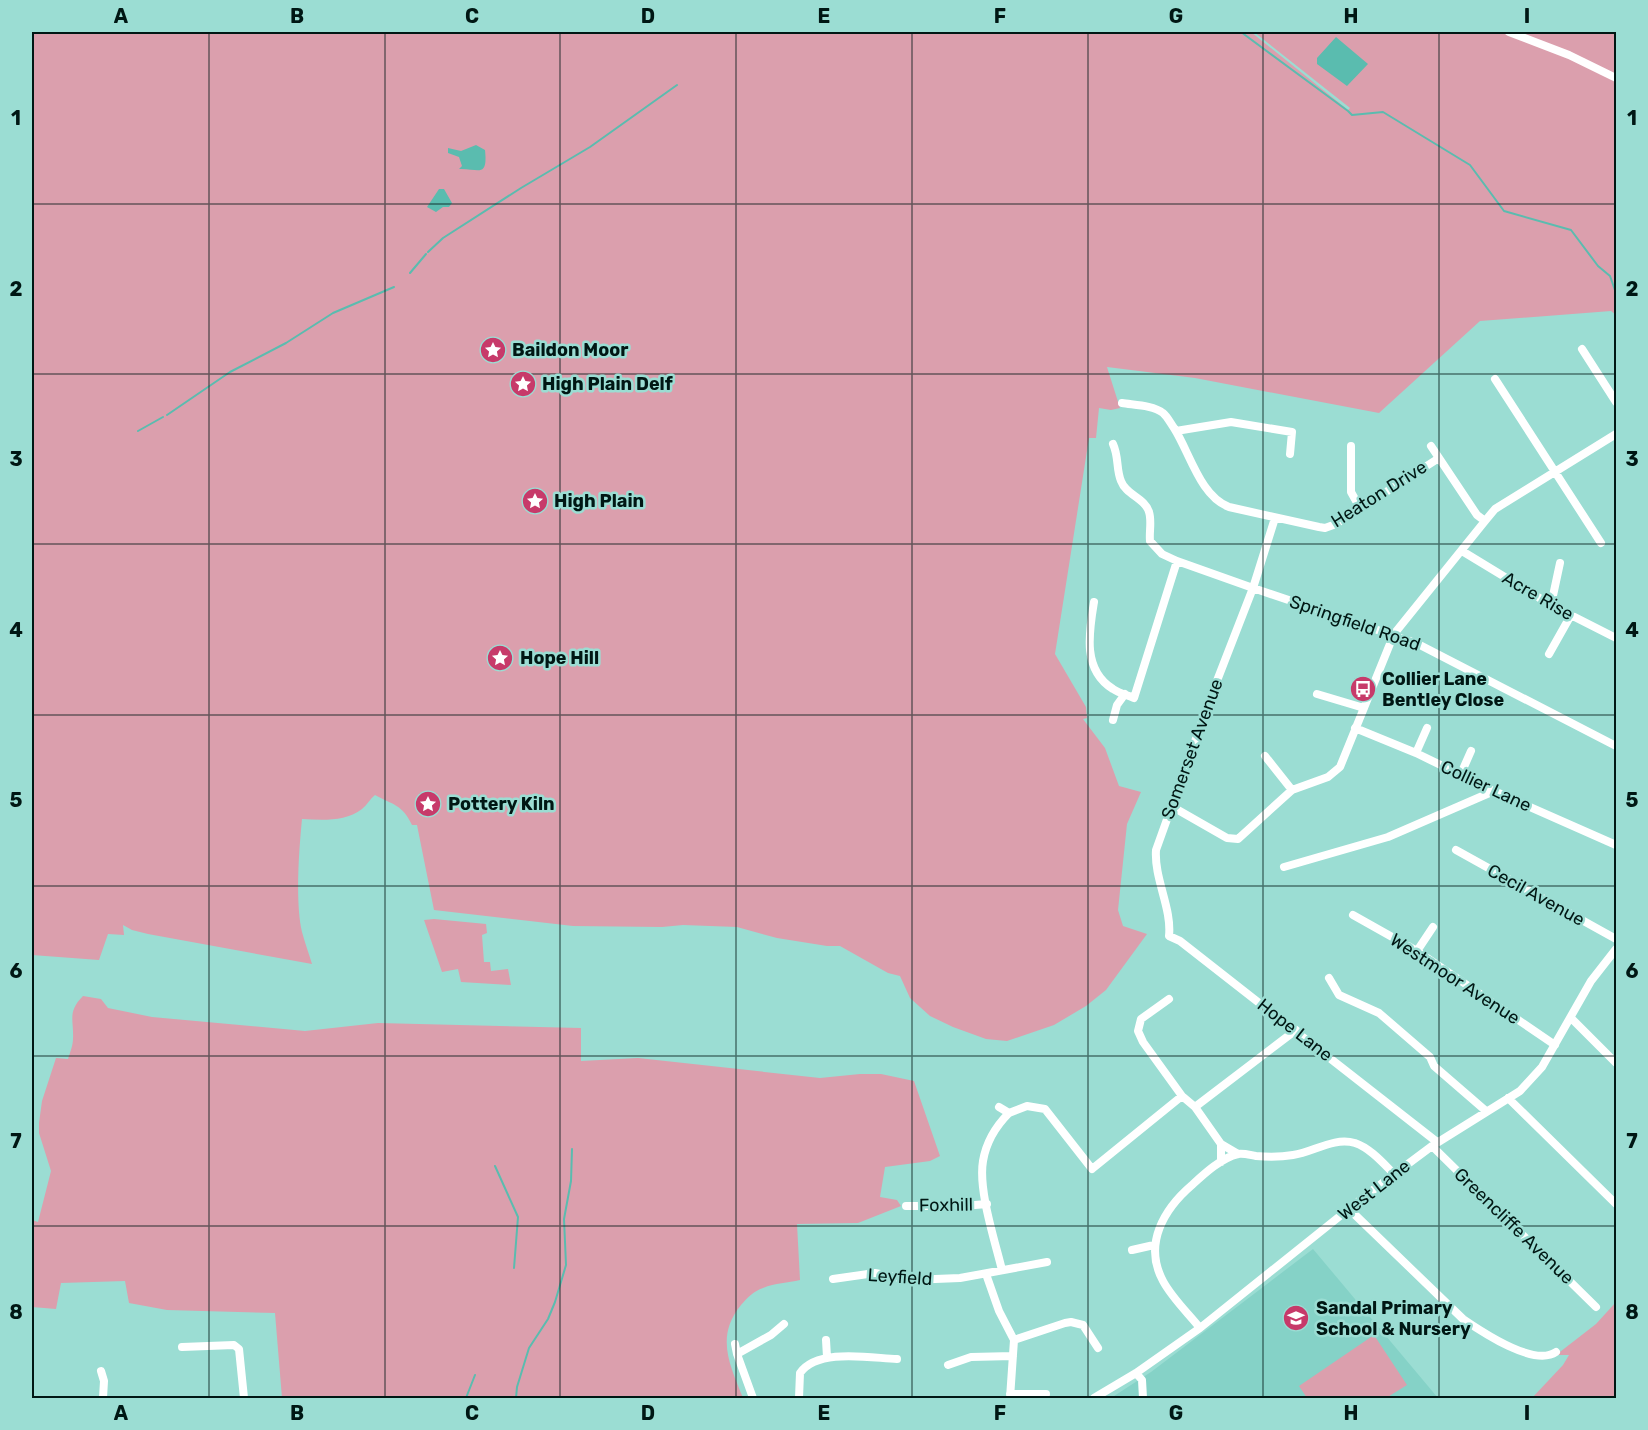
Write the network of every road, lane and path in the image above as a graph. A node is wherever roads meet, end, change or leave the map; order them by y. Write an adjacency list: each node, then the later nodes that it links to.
1 (1509, 32): 2 (street)
2 (1617, 78)
3 (1581, 349): 6 (street)
4 (1495, 379): 14 (street)
5 (1122, 402): 7 (street, Heaton Drive)
6 (1617, 402)
7 (1176, 431): 12 (street); 16 (street, Heaton Drive)
8 (1617, 434): 14 (street)
9 (1113, 444): 20 (street, Springfield Road)
10 (1431, 446): 13 (street)
11 (1351, 447): 15 (street)
12 (1290, 454)
13 (1439, 458): 15 (street, Heaton Drive); 17 (street)
14 (1554, 471): 17 (street); 18 (street)
15 (1360, 508): 16 (street, Heaton Drive)
16 (1275, 519): 22 (street, Somerset Avenue)
17 (1485, 521): 19 (street)
18 (1601, 543)
19 (1462, 550): 24 (street, Acre Rise); 26 (street)
20 (1177, 561): 22 (street, Springfield Road); 29 (street)
21 (1560, 563): 24 (street)
22 (1253, 588): 26 (street, Springfield Road); 42 (street, Somerset Avenue)
23 (1094, 602): 29 (street)
24 (1551, 605): 25 (street, Acre Rise)
25 (1571, 615): 27 (street, Acre Rise); 28 (street)
26 (1394, 634): 31 (street); 35 (street, Springfield Road)
27 (1617, 638)
28 (1549, 654)
29 (1125, 694): 32 (street)
30 (1317, 694): 31 (street)
31 (1364, 708): 34 (street)
32 (1113, 720)
33 (1427, 728): 37 (street)
34 (1355, 729): 37 (street, Collier Lane); 40 (street)
35 (1617, 746)
36 (1471, 751): 39 (street)
37 (1416, 753): 39 (street, Collier Lane)
38 (1265, 756): 40 (street)
39 (1460, 776): 41 (street, Collier Lane)
40 (1292, 790): 42 (street)
41 (1494, 791): 43 (street, Collier Lane); 45 (street)
42 (1171, 806): 46 (street, Somerset Avenue)
43 (1617, 845)
44 (1456, 850): 49 (street, Cecil Avenue)
45 (1284, 867)
46 (1167, 913): 55 (street, Hope Lane)
47 (1353, 915): 51 (street, Westmoor Avenue)
48 (1433, 927): 51 (street)
49 (1617, 939)
50 (1617, 949): 54 (street, West Lane)
51 (1417, 951): 56 (street, Westmoor Avenue)
52 (1329, 978): 62 (street)
53 (1169, 999): 58 (street)
54 (1571, 1018): 56 (street, West Lane); 57 (street)
55 (1296, 1030): 61 (street); 65 (street, Hope Lane)
56 (1555, 1045): 59 (street, West Lane)
57 (1617, 1063)
58 (1182, 1096): 61 (street); 63 (street)
59 (1508, 1098): 62 (street, West Lane); 70 (street)
60 (999, 1107): 63 (street)
61 (1195, 1107): 64 (street)
62 (1486, 1111): 65 (street, West Lane)
63 (1009, 1113): 69 (street)
64 (1221, 1144): 66 (street); 67 (street)
65 (1435, 1144): 68 (street, West Lane); 79 (street, Greencliffe Avenue)
66 (1238, 1154): 67 (street); 68 (street)
67 (1221, 1162): 73 (street)
68 (1394, 1174): 72 (street, West Lane)
69 (987, 1204): 71 (street, Foxhill); 76 (street)
70 (1617, 1204)
71 (906, 1206)
72 (1349, 1209): 81 (street, West Lane); 87 (street)
73 (1154, 1245): 74 (street); 81 (street)
74 (1132, 1250)
75 (1047, 1262): 76 (street, Leyfield)
76 (1002, 1270): 77 (street, Leyfield)
77 (986, 1274): 78 (street, Leyfield); 83 (street)
78 (833, 1279)
79 (1596, 1307)
80 (783, 1324): 88 (street)
81 (1200, 1328): 94 (street, West Lane)
82 (826, 1340): 90 (street)
83 (1014, 1340): 86 (street); 89 (street)
84 (735, 1344): 88 (street)
85 (182, 1347): 98 (street)
86 (1098, 1348)
87 (1556, 1352)
88 (737, 1354): 99 (street)
89 (1013, 1356): 92 (street); 96 (street)
90 (827, 1357): 91 (street); 100 (street)
91 (897, 1359)
92 (948, 1365)
93 (101, 1371): 97 (street)
94 (1136, 1373): 101 (street, West Lane); 102 (street)
95 (1046, 1394): 96 (street)
96 (1010, 1396)
97 (103, 1398)
98 (244, 1398)
99 (753, 1398)
100 (799, 1398)
101 (1095, 1398)
102 (1143, 1398)

